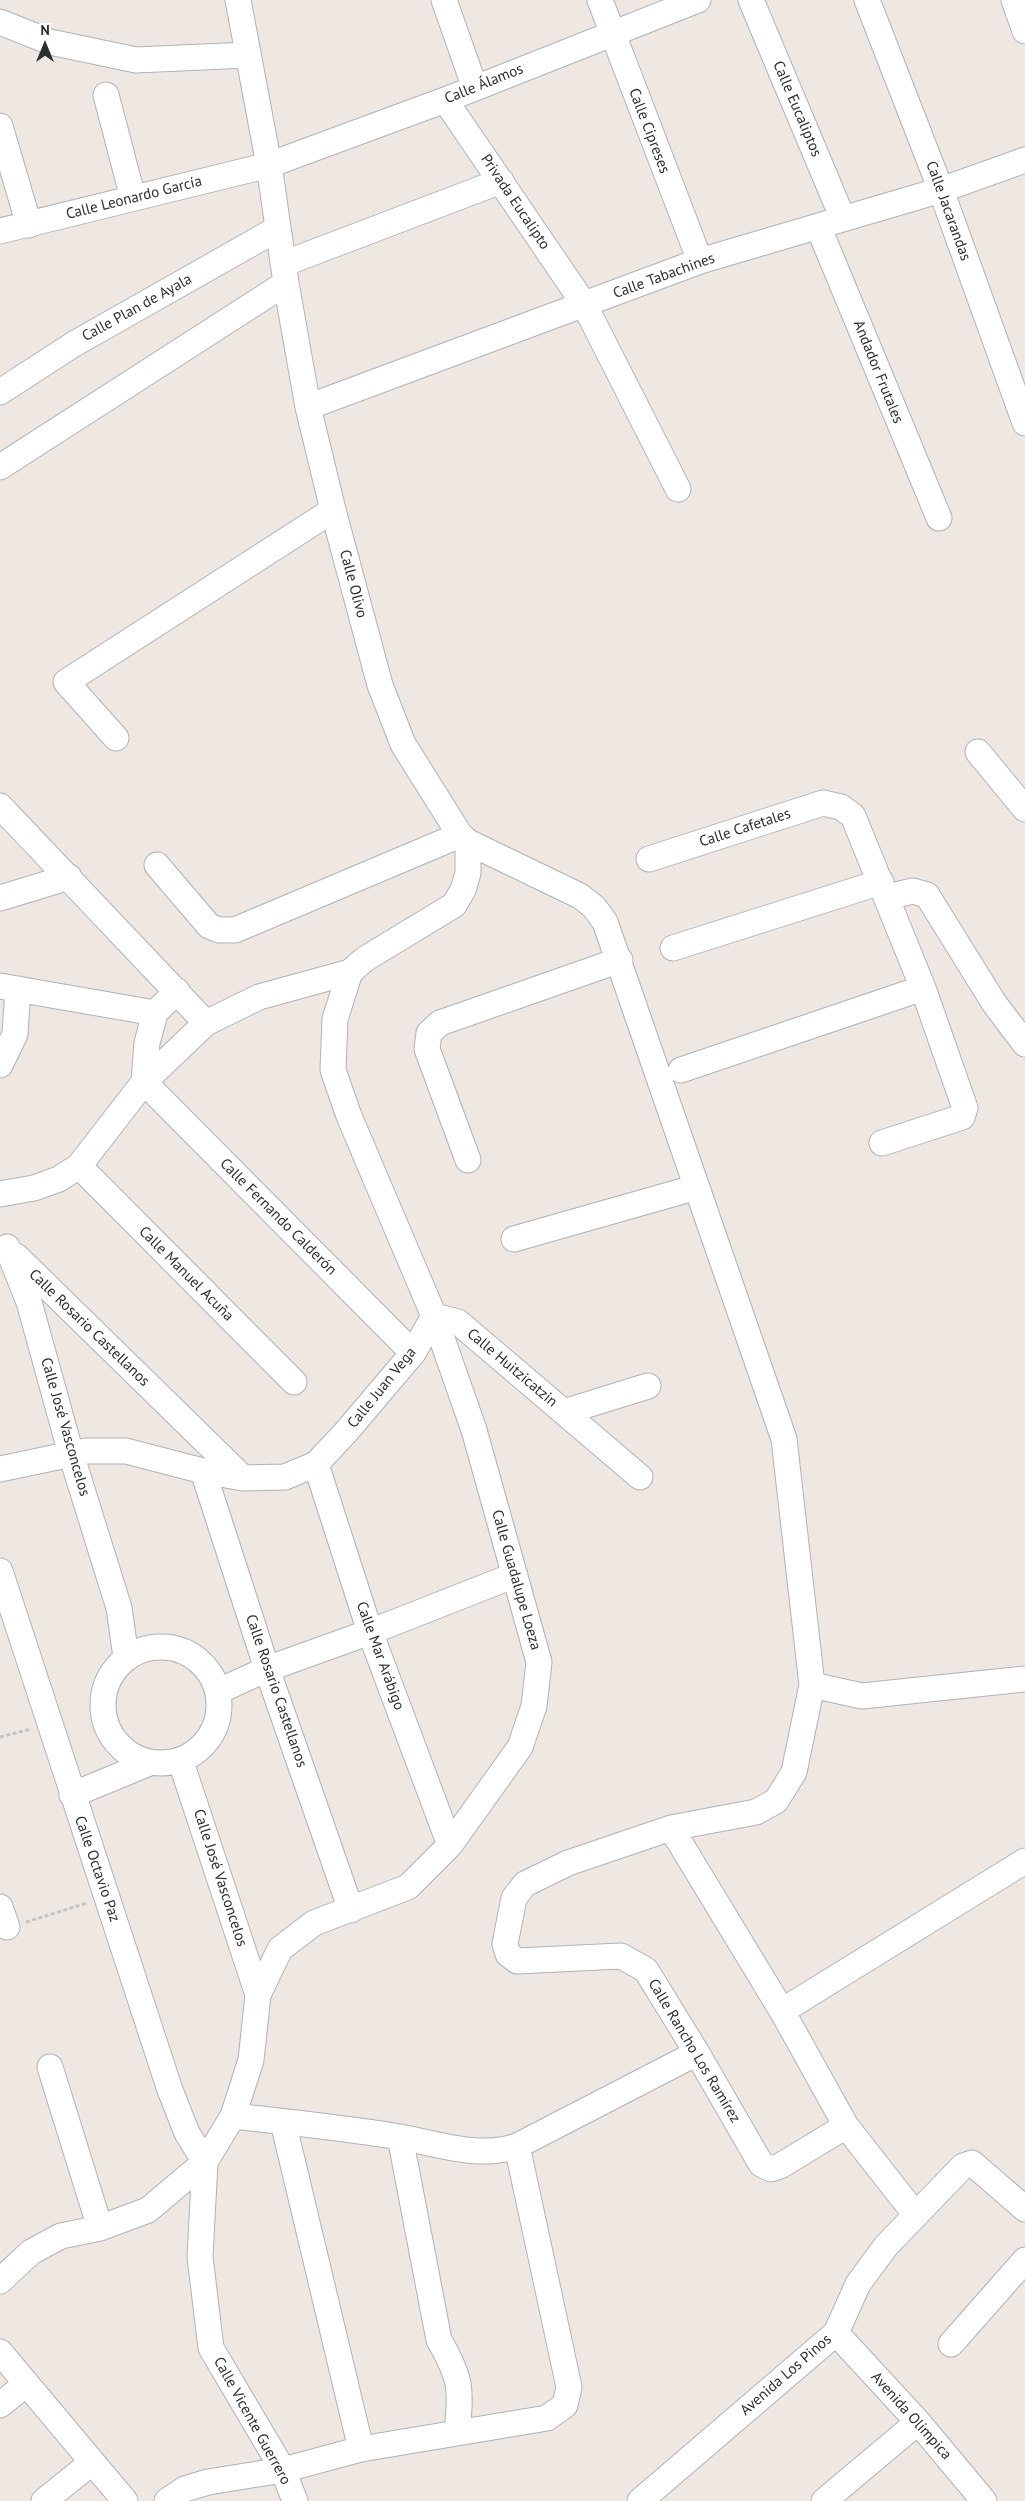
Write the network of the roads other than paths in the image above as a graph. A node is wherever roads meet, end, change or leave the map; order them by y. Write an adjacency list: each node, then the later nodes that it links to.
1 (238, 0): 11 (street, Calle Olivo)
2 (444, 0): 12 (street)
3 (600, 0): 10 (street, Calle Cipreses)
4 (698, 0): 10 (street, Calle Álamos)
5 (751, 0): 21 (street, Calle Eucaliptos)
6 (867, 0): 19 (street, Calle Jacarandas)
7 (1014, 0): 9 (street)
8 (0, 22): 11 (street)
9 (1025, 32)
10 (612, 33): 12 (street, Calle Álamos); 26 (street, Calle Cipreses)
11 (247, 55): 17 (street, Calle Olivo)
12 (475, 88): 14 (street, Calle Álamos)
13 (106, 95): 20 (street)
14 (445, 100): 17 (street, Calle Álamos); 18 (street, Privada Eucalipto)
15 (0, 126): 22 (street)
16 (1025, 160): 19 (street, Calle Tabachines)
17 (269, 165): 20 (street, Calle Leonardo García); 24 (street, Calle Olivo)
18 (501, 181): 27 (street); 28 (street, Privada Eucalipto)
19 (941, 190): 21 (street, Calle Tabachines); 31 (street, Calle Jacarandas)
20 (133, 198): 22 (street, Calle Leonardo García)
21 (843, 219): 23 (street, Calle Tabachines)
22 (29, 224): 25 (street, Calle Leonardo García)
23 (818, 226): 26 (street, Calle Tabachines); 35 (street, Andador Frutales)
24 (277, 229): 27 (street, Calle Olivo); 29 (street, Calle Plan de Ayala)
25 (0, 231)
26 (700, 261): 28 (street, Calle Tabachines)
27 (284, 274): 30 (street, Calle Olivo); 32 (street)
28 (584, 304): 30 (street, Calle Tabachines); 33 (street, Privada Eucalipto)
29 (0, 392)
30 (308, 407): 34 (street, Calle Olivo)
31 (1025, 423)
32 (0, 467)
33 (678, 489)
34 (333, 510): 36 (street); 40 (street, Calle Olivo)
35 (939, 518)
36 (116, 738)
37 (978, 752): 39 (street)
38 (0, 806): 43 (street)
39 (1025, 809)
40 (464, 838): 42 (street); 47 (street); 48 (street)
41 (649, 859): 44 (street, Calle Cafetales)
42 (157, 865)
43 (69, 877): 45 (street); 51 (street)
44 (884, 889): 46 (street); 50 (street); 54 (street)
45 (0, 898)
46 (673, 948)
47 (620, 960): 59 (street); 61 (street)
48 (350, 972): 53 (street); 65 (street)
49 (9, 988): 52 (street); 55 (street)
50 (923, 988): 56 (street); 58 (street)
51 (177, 992): 52 (street); 53 (street)
52 (155, 1013): 57 (street)
53 (206, 1023): 57 (street)
54 (1025, 1044)
55 (0, 1064)
56 (681, 1070)
57 (144, 1082): 60 (street); 66 (street, Calle Fernando Calderón)
58 (882, 1142)
59 (468, 1160)
60 (78, 1166): 62 (street); 67 (street, Calle Manuel Acuña)
61 (698, 1187): 63 (street); 84 (street)
62 (0, 1194)
63 (514, 1239)
64 (3, 1244): 70 (street, Calle José Vasconcelos); 75 (street, Calle Rosario Castellanos)
65 (434, 1316): 66 (street, Calle Juan Vega); 69 (street, Calle Huitzicatzin); 77 (street, Calle Guadalupe Loeza)
66 (413, 1353): 71 (street, Calle Juan Vega)
67 (294, 1382)
68 (648, 1386): 69 (street, Calle Huitzicatzin)
69 (564, 1412): 74 (street)
70 (72, 1454): 72 (street, Calle Juan Vega); 73 (street, Calle Juan Vega); 78 (street, Calle José Vasconcelos)
71 (316, 1464): 75 (street, Calle Juan Vega); 79 (street, Calle Mar Arábigo)
72 (0, 1469)
73 (202, 1471): 75 (street, Calle Juan Vega); 82 (street, Calle Rosario Castellanos)
74 (640, 1477)
75 (243, 1478)
76 (0, 1571): 88 (street, Calle Octavio Paz)
77 (515, 1575): 79 (street); 90 (street, Calle Guadalupe Loeza)
78 (119, 1608): 80 (street, Calle José Vasconcelos); 81 (street, Calle José Vasconcelos)
79 (370, 1632): 82 (street); 90 (street, Calle Mar Arábigo)
80 (152, 1646): 81 (street); 85 (street)
81 (126, 1657): 87 (street)
82 (267, 1669): 85 (street); 92 (street, Calle Rosario Castellanos)
83 (1025, 1679): 84 (street)
84 (812, 1685): 89 (street)
85 (218, 1691): 86 (street)
86 (181, 1762): 87 (street); 93 (street, Calle José Vasconcelos)
87 (147, 1764): 88 (street)
88 (72, 1795): 102 (street, Calle Octavio Paz)
89 (671, 1828): 94 (street); 95 (street, Calle Rancho Los Ramírez)
90 (450, 1845): 92 (street, Calle Guadalupe Loeza)
91 (1025, 1861): 94 (street)
92 (351, 1910): 93 (street, Calle Guadalupe Loeza)
93 (258, 1995): 97 (street, Calle Guadalupe Loeza)
94 (782, 2011): 99 (street)
95 (698, 2053): 99 (street, Calle Rancho Los Ramírez); 101 (street)
96 (50, 2066): 105 (street)
97 (233, 2116): 98 (street); 102 (street, Calle Guadalupe Loeza)
98 (283, 2122): 100 (street); 115 (street)
99 (846, 2126): 104 (street)
100 (400, 2137): 101 (street); 114 (street)
101 (517, 2146): 114 (street)
102 (205, 2162): 105 (street); 117 (street, Calle Vicente Guerrero)
103 (1025, 2209): 104 (street, Avenida Los Pinos)
104 (915, 2214): 108 (street, Avenida Los Pinos)
105 (100, 2228): 107 (street)
106 (1025, 2260): 109 (street)
107 (2, 2271)
108 (836, 2333): 113 (street, Avenida Olímpica); 122 (street, Avenida Los Pinos)
109 (951, 2344)
110 (0, 2352): 111 (street)
111 (26, 2384): 112 (street); 116 (street)
112 (0, 2405)
113 (918, 2422): 123 (street); 124 (street, Avenida Olímpica)
114 (457, 2433): 115 (street)
115 (361, 2449): 117 (street)
116 (91, 2463): 118 (street); 119 (street)
117 (283, 2470): 120 (street); 121 (street, Calle Vicente Guerrero)
118 (44, 2501)
119 (125, 2501)
120 (167, 2501)
121 (295, 2501)
122 (640, 2501)
123 (824, 2501)
124 (984, 2501)

